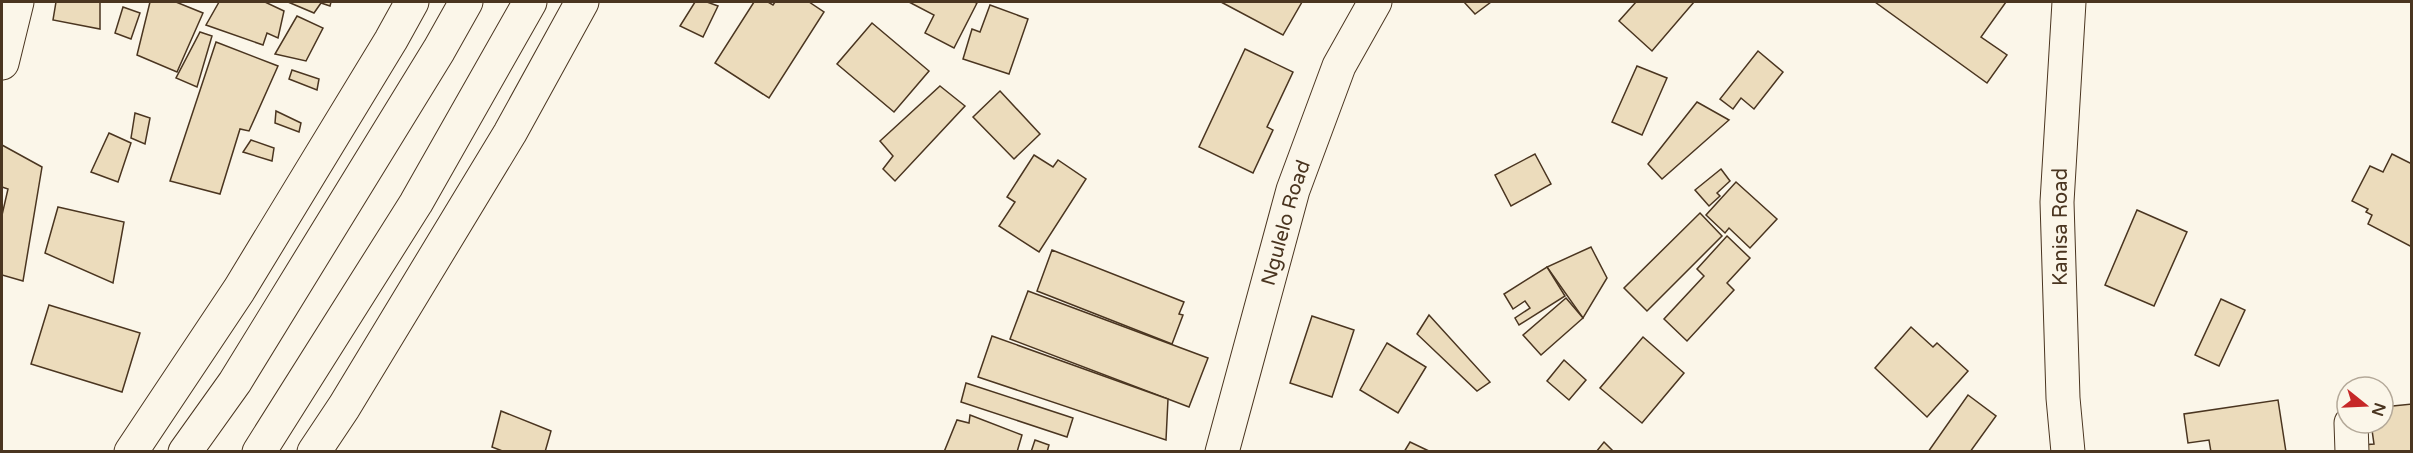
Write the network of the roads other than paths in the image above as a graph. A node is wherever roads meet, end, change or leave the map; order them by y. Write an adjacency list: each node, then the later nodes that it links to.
1 (16, 2): 8 (main road)
2 (412, 2): 10 (main road)
3 (466, 2): 11 (main road)
4 (530, 2): 12 (main road)
5 (582, 2): 13 (main road)
6 (1375, 2): 14 (main road, Ngulelo Road)
7 (2069, 2): 15 (main road, Kanisa Road)
8 (2, 63)
9 (2351, 435): 16 (main road)
10 (131, 452)
11 (185, 452)
12 (259, 452)
13 (315, 452)
14 (1222, 452)
15 (2068, 452)
16 (2352, 452)

